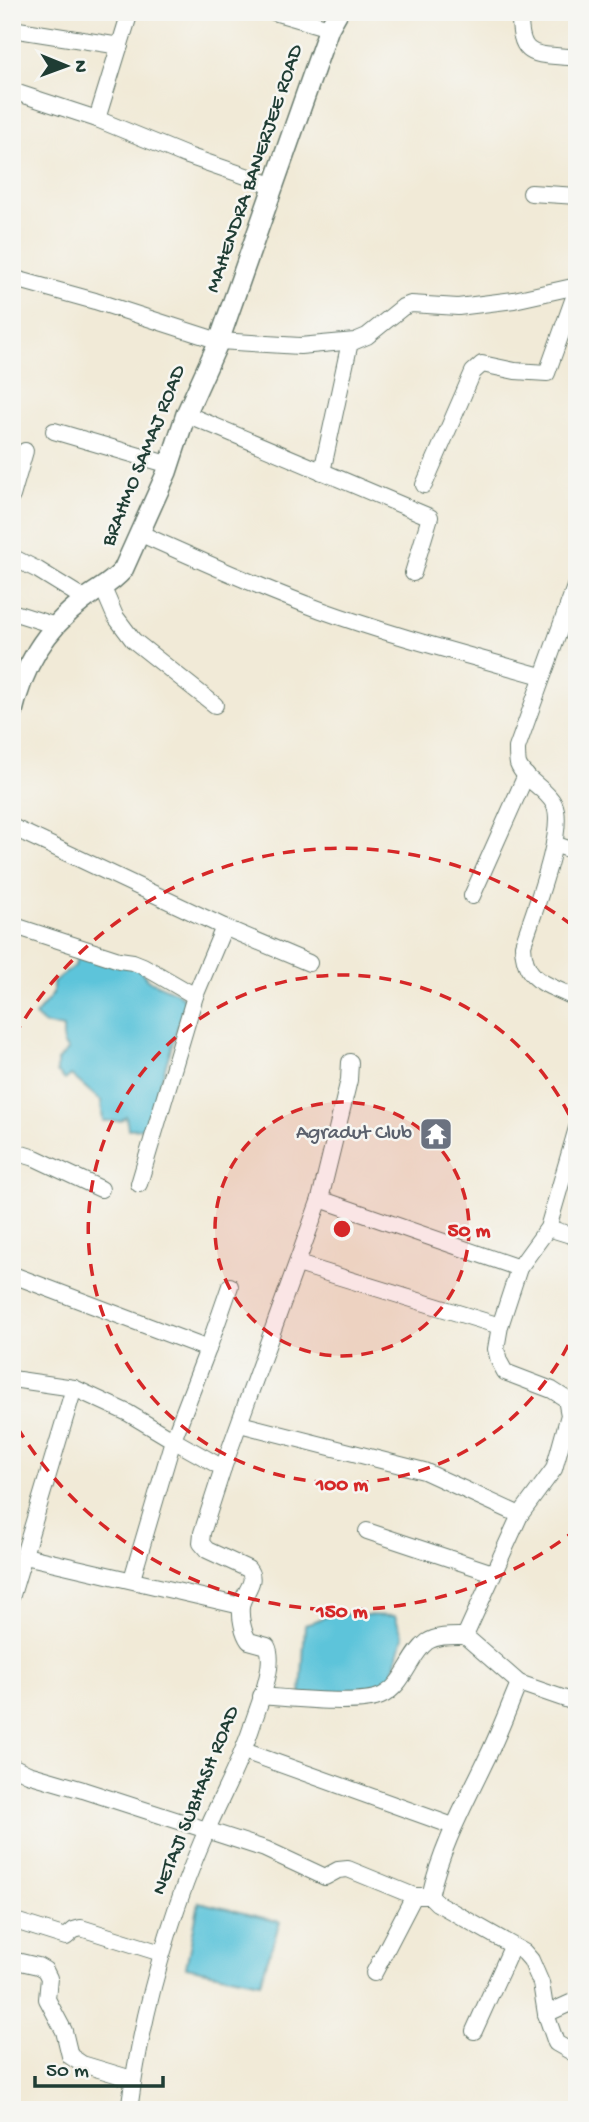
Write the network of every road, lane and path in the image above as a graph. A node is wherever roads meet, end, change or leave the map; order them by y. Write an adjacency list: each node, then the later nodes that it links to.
1 (130, 12): 6 (street)
2 (274, 12): 4 (street)
3 (520, 12): 7 (street)
4 (333, 20): 10 (street, MAHENDRA BANERJEE ROAD)
5 (12, 29): 6 (street)
6 (120, 46): 9 (street)
7 (577, 58)
8 (12, 91): 9 (street)
9 (97, 119): 10 (street)
10 (275, 186): 15 (street, MAHENDRA BANERJEE ROAD)
11 (531, 193): 12 (street)
12 (577, 196)
13 (12, 278): 15 (street)
14 (577, 288): 16 (street); 22 (street)
15 (219, 341): 16 (street); 17 (street, BRAHMO SAMAJ ROAD)
16 (350, 342): 21 (street)
17 (186, 414): 20 (street, BRAHMO SAMAJ ROAD); 21 (street)
18 (54, 431): 20 (street)
19 (25, 451): 23 (street)
20 (170, 465): 24 (street, BRAHMO SAMAJ ROAD)
21 (322, 472): 26 (street)
22 (424, 485)
23 (12, 496)
24 (139, 533): 28 (street, BRAHMO SAMAJ ROAD); 32 (street)
25 (12, 557): 29 (street)
26 (413, 573)
27 (577, 582): 32 (street)
28 (103, 589): 29 (street, BRAHMO SAMAJ ROAD); 34 (street)
29 (85, 599): 31 (street, BRAHMO SAMAJ ROAD)
30 (12, 612): 31 (street)
31 (56, 626): 33 (street, BRAHMO SAMAJ ROAD)
32 (541, 676): 36 (street)
33 (15, 693): 35 (street, BRAHMO SAMAJ ROAD)
34 (215, 705)
35 (12, 715)
36 (527, 775): 38 (street); 40 (street)
37 (12, 827): 42 (street)
38 (554, 845): 39 (street); 45 (street)
39 (577, 852)
40 (472, 896)
41 (12, 925): 44 (street)
42 (224, 927): 43 (street); 44 (street)
43 (309, 963)
44 (195, 996): 49 (street)
45 (577, 999)
46 (350, 1062): 51 (street)
47 (577, 1128): 52 (street)
48 (12, 1151): 50 (street)
49 (139, 1184)
50 (101, 1189)
51 (320, 1199): 54 (street); 55 (street)
52 (548, 1227): 53 (street); 55 (street)
53 (577, 1237)
54 (298, 1264): 58 (street); 63 (street)
55 (519, 1268): 58 (street)
56 (13, 1275): 59 (street)
57 (230, 1286): 59 (street)
58 (500, 1326): 62 (street)
59 (208, 1349): 64 (street)
60 (12, 1379): 61 (street)
61 (74, 1388): 64 (street); 68 (street)
62 (571, 1401): 66 (street)
63 (240, 1424): 65 (street); 66 (street)
64 (173, 1440): 65 (street); 70 (street)
65 (223, 1468): 72 (street)
66 (520, 1515): 69 (street)
67 (367, 1531): 69 (street)
68 (25, 1556): 70 (street); 71 (street)
69 (493, 1573): 73 (street)
70 (132, 1579): 72 (street)
71 (12, 1595)
72 (241, 1606): 75 (street)
73 (465, 1636): 74 (street); 75 (street, NETAJI SUBHASH ROAD)
74 (519, 1683): 76 (street); 79 (street)
75 (261, 1696): 77 (street, NETAJI SUBHASH ROAD)
76 (577, 1703)
77 (244, 1751): 79 (street); 80 (street, NETAJI SUBHASH ROAD)
78 (12, 1766): 80 (street)
79 (453, 1826): 81 (street)
80 (206, 1830): 81 (street); 84 (street, NETAJI SUBHASH ROAD)
81 (422, 1896): 83 (street); 86 (street)
82 (12, 1920): 84 (street)
83 (512, 1947): 88 (street); 89 (street)
84 (161, 1953): 91 (street, NETAJI SUBHASH ROAD)
85 (12, 1959): 91 (street)
86 (374, 1973)
87 (577, 2000): 88 (street)
88 (547, 2014): 90 (street)
89 (474, 2031)
90 (577, 2055)
91 (132, 2079): 92 (street, NETAJI SUBHASH ROAD)
92 (129, 2110)

